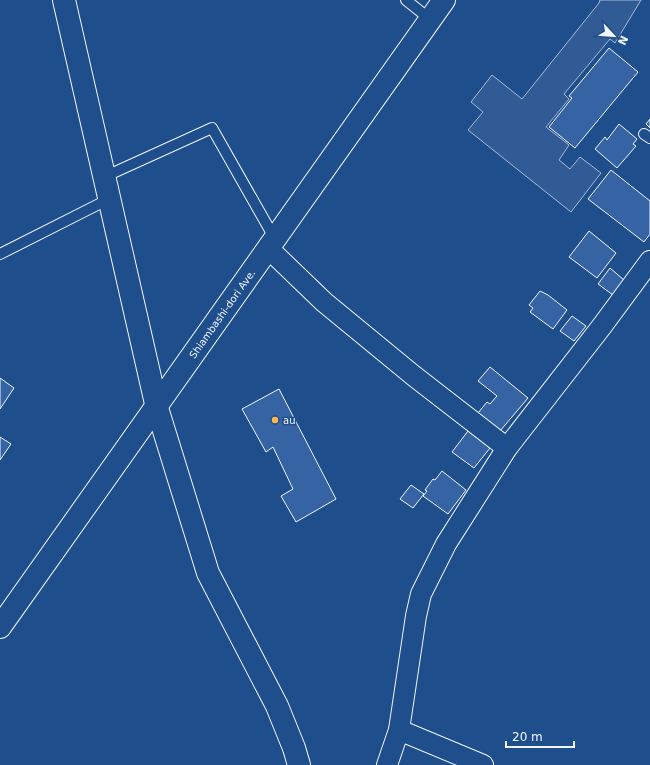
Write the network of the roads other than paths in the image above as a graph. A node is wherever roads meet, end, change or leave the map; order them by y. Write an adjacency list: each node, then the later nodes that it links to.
1 (64, 0): 5 (street)
2 (406, 0): 4 (lane)
3 (444, 0): 4 (street, Shiambashi-dori Ave.)
4 (430, 20): 7 (street, Shiambashi-dori Ave.)
5 (104, 177): 6 (street); 7 (lane)
6 (109, 199): 8 (lane); 10 (street)
7 (272, 244): 10 (street, Shiambashi-dori Ave.); 11 (street)
8 (0, 254)
9 (650, 261): 11 (street)
10 (157, 408): 12 (street, Shiambashi-dori Ave.); 14 (street)
11 (507, 448): 13 (street)
12 (0, 628)
13 (400, 730): 15 (street); 16 (street)
14 (299, 765)
15 (387, 765)
16 (483, 765)

